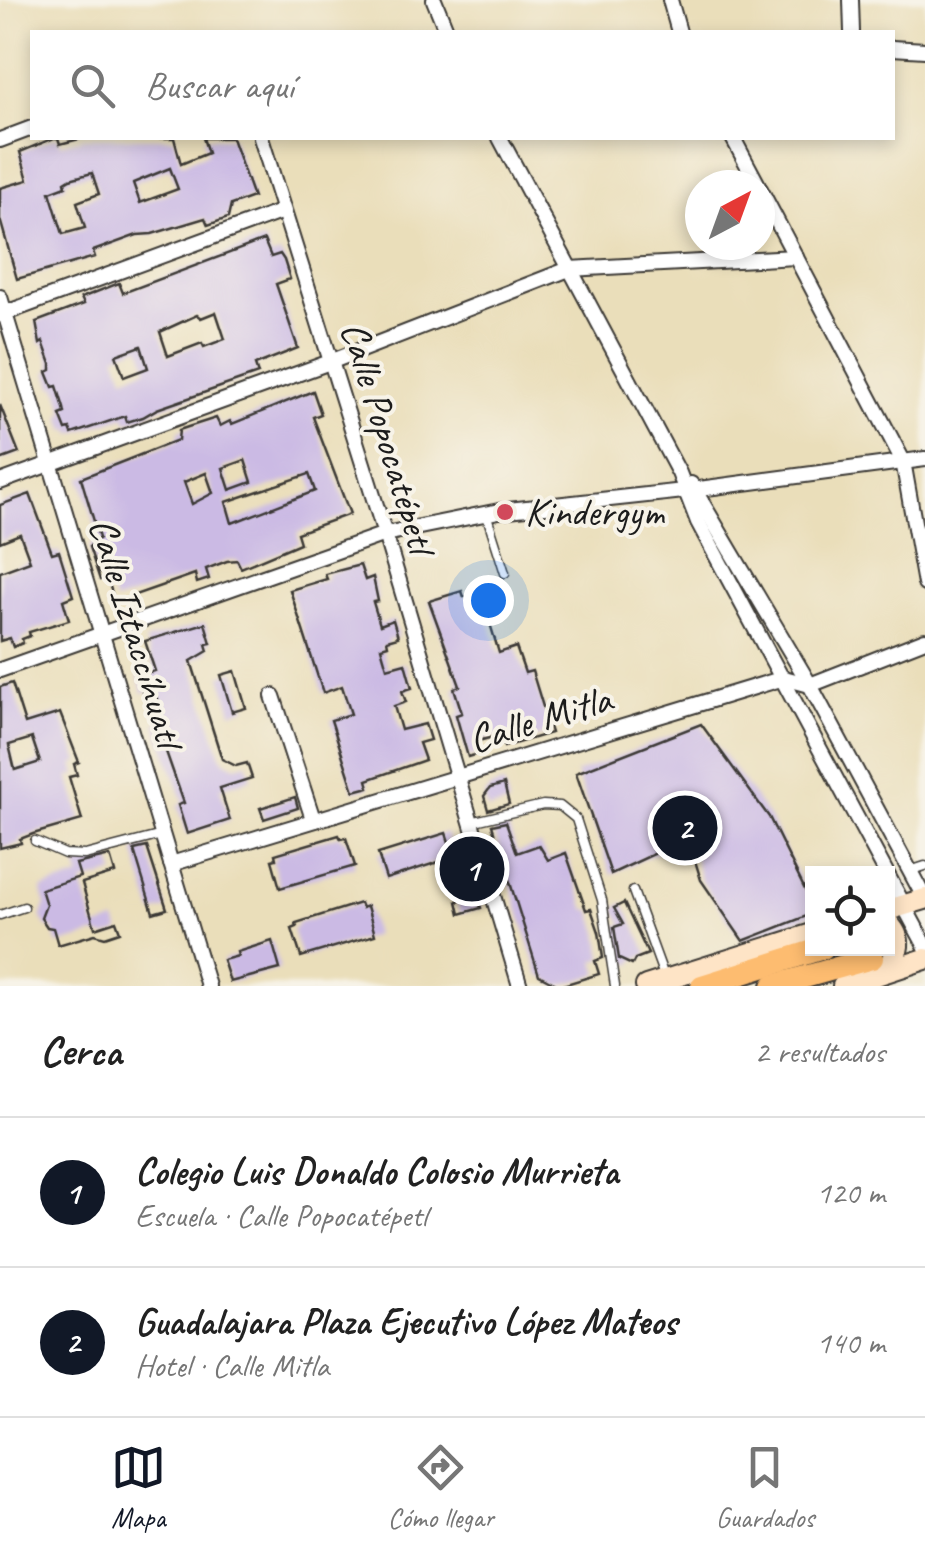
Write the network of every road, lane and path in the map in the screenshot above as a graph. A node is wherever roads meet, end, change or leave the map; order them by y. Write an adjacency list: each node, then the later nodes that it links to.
1 (434, 0): 4 (street)
2 (670, 0): 5 (street)
3 (851, 0): 6 (street)
4 (446, 30)
5 (678, 30)
6 (852, 30)
7 (895, 48): 8 (street)
8 (925, 50)
9 (30, 129): 10 (street)
10 (0, 140)
11 (261, 140): 15 (street, Calle Popocatépetl)
12 (501, 140): 18 (street)
13 (733, 140): 14 (street)
14 (750, 170)
15 (283, 211): 20 (street); 21 (street, Calle Popocatépetl)
16 (775, 217): 17 (street)
17 (796, 257): 18 (street); 23 (street)
18 (569, 269): 21 (street); 26 (street)
19 (0, 297): 20 (street, Calle Iztaccíhuatl)
20 (2, 315): 24 (street, Calle Iztaccíhuatl)
21 (330, 362): 24 (street); 28 (street, Calle Popocatépetl)
22 (925, 459): 23 (street)
23 (903, 461): 26 (street); 30 (street)
24 (51, 464): 25 (street); 31 (street, Calle Iztaccíhuatl)
25 (0, 482)
26 (691, 490): 27 (street); 34 (street); 35 (street)
27 (486, 514): 28 (street); 29 (lane)
28 (384, 534): 31 (street); 37 (street, Calle Popocatépetl)
29 (505, 573)
30 (925, 584)
31 (103, 633): 33 (street); 40 (street, Calle Iztaccíhuatl)
32 (925, 640): 35 (street)
33 (0, 670)
34 (784, 678): 35 (street); 37 (street, Calle Mitla); 45 (street)
35 (810, 685): 43 (street)
36 (273, 696): 38 (street)
37 (457, 778): 38 (street, Calle Mitla); 39 (street, Calle Popocatépetl)
38 (313, 819): 42 (street, Calle Mitla)
39 (471, 822): 56 (street, Calle Popocatépetl); 57 (lane)
40 (162, 836): 41 (lane); 42 (street, Calle Iztaccíhuatl)
41 (36, 840)
42 (171, 864): 55 (street, Calle Iztaccíhuatl)
43 (917, 868): 45 (street)
44 (633, 891): 54 (lane)
45 (906, 905): 50 (street)
46 (24, 907): 47 (lane)
47 (0, 915)
48 (895, 933): 53 (main road)
49 (805, 936): 54 (main road)
50 (925, 945)
51 (805, 954): 58 (main road)
52 (925, 959): 53 (main road)
53 (876, 966): 59 (main road); 60 (main road)
54 (656, 983)
55 (208, 986)
56 (520, 986)
57 (615, 986)
58 (702, 986)
59 (773, 986)
60 (843, 986)

